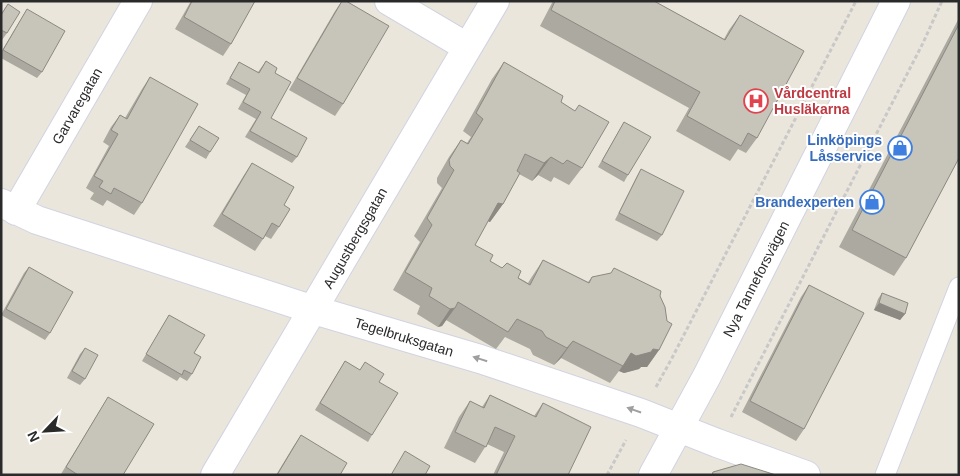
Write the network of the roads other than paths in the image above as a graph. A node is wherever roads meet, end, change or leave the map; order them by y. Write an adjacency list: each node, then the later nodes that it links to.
1 (138, 1): 6 (street, Garvaregatan)
2 (389, 1): 5 (street)
3 (495, 1): 5 (street, Augustbergsgatan)
4 (896, 1): 9 (street, Nya Tanneforsvägen)
5 (467, 47): 8 (street, Augustbergsgatan)
6 (8, 207): 8 (street, Tegelbruksgatan)
7 (959, 287): 13 (lane)
8 (314, 310): 9 (street, Tegelbruksgatan, one-way to 8); 10 (street, Augustbergsgatan)
9 (679, 428): 11 (street, Nya Tanneforsvägen); 12 (street, Tegelbruksgatan)
10 (215, 475)
11 (653, 475)
12 (806, 475)
13 (885, 475)

